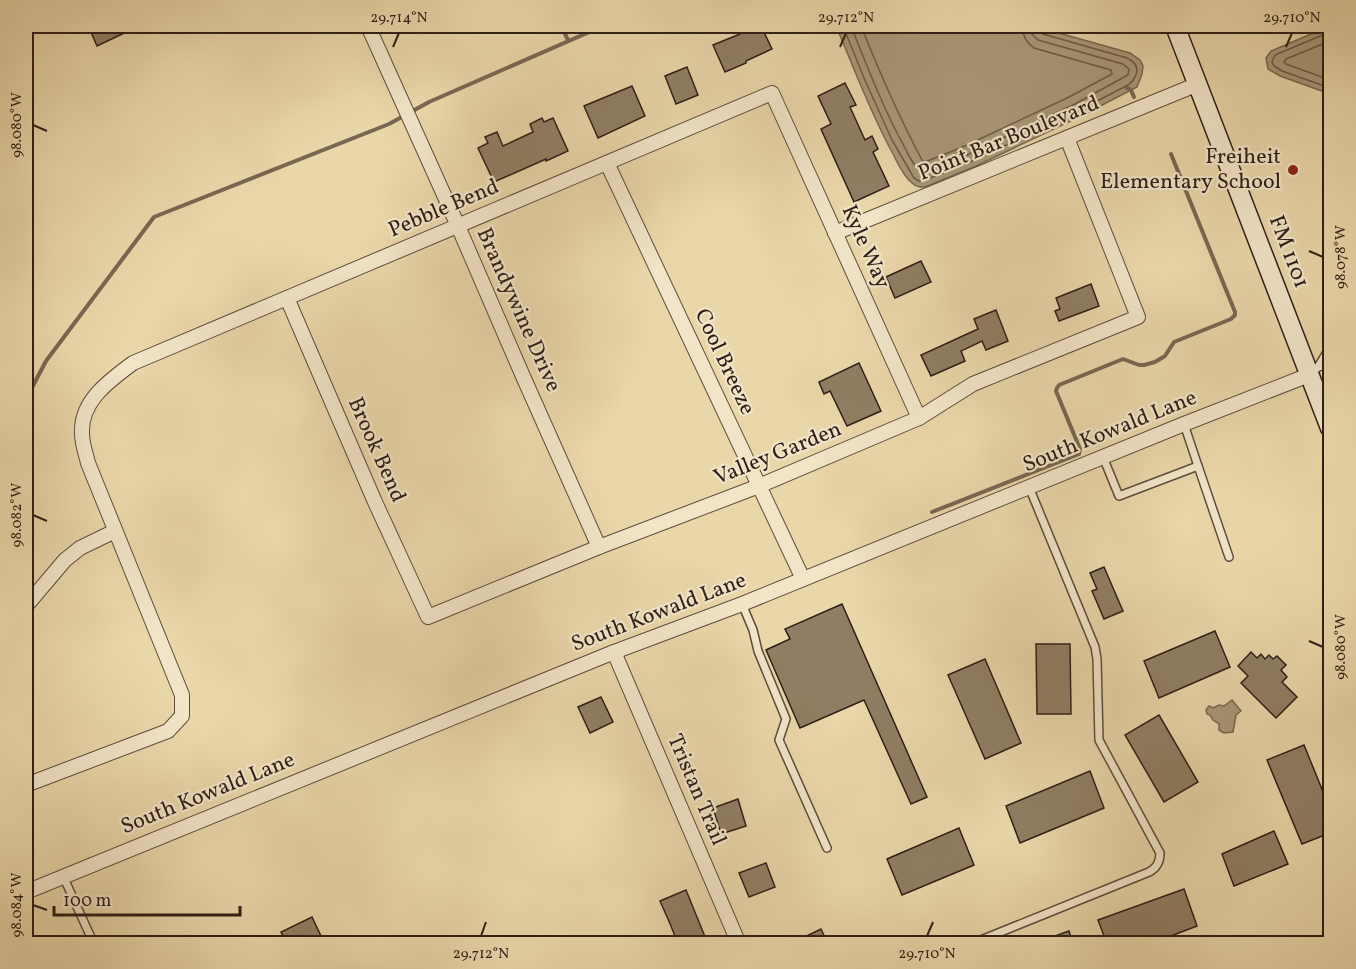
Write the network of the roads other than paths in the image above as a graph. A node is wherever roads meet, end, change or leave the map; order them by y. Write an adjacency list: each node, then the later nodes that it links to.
1 (368, 26): 7 (street, Brandywine Drive)
2 (1175, 26): 3 (main road, FM 1101 / FM 1101)
3 (1198, 84): 5 (street, Point Bar Boulevard); 12 (main road, FM 1101 / FM 1101)
4 (772, 93): 6 (street, Pebble Bend); 8 (street, Kyle Way)
5 (1066, 138): 8 (street, Point Bar Boulevard); 13 (street, Valley Garden)
6 (607, 162): 7 (street, Pebble Bend); 18 (street, Cool Breeze)
7 (458, 226): 9 (street, Pebble Bend); 21 (street, Brandywine Drive)
8 (835, 233): 13 (street, Kyle Way)
9 (287, 298): 20 (street, Pebble Bend); 26 (street, Brook Bend)
10 (1330, 347): 12 (lane)
11 (1330, 364): 12 (lane)
12 (1314, 371): 14 (street, South Kowald Lane); 15 (main road, FM 1101 / FM 1101)
13 (919, 418): 18 (street, Valley Garden)
14 (1184, 424): 16 (street, South Kowald Lane); 17 (lane)
15 (1330, 428)
16 (1103, 457): 17 (lane); 19 (street, South Kowald Lane)
17 (1198, 466): 22 (lane)
18 (759, 486): 21 (street, Valley Garden); 23 (street, Cool Breeze)
19 (1029, 487): 23 (street, South Kowald Lane); 34 (lane)
20 (115, 531): 25 (street); 28 (street, Pebble Bend)
21 (599, 547): 26 (street, Valley Garden)
22 (1229, 557)
23 (803, 579): 24 (street, South Kowald Lane)
24 (742, 604): 27 (street, South Kowald Lane); 29 (lane)
25 (26, 606)
26 (428, 617)
27 (614, 652): 30 (street, South Kowald Lane); 33 (street, Tristan Trail)
28 (26, 784)
29 (827, 848)
30 (63, 876): 31 (street, South Kowald Lane); 32 (lane)
31 (26, 891)
32 (94, 944)
33 (739, 944)
34 (971, 944)

